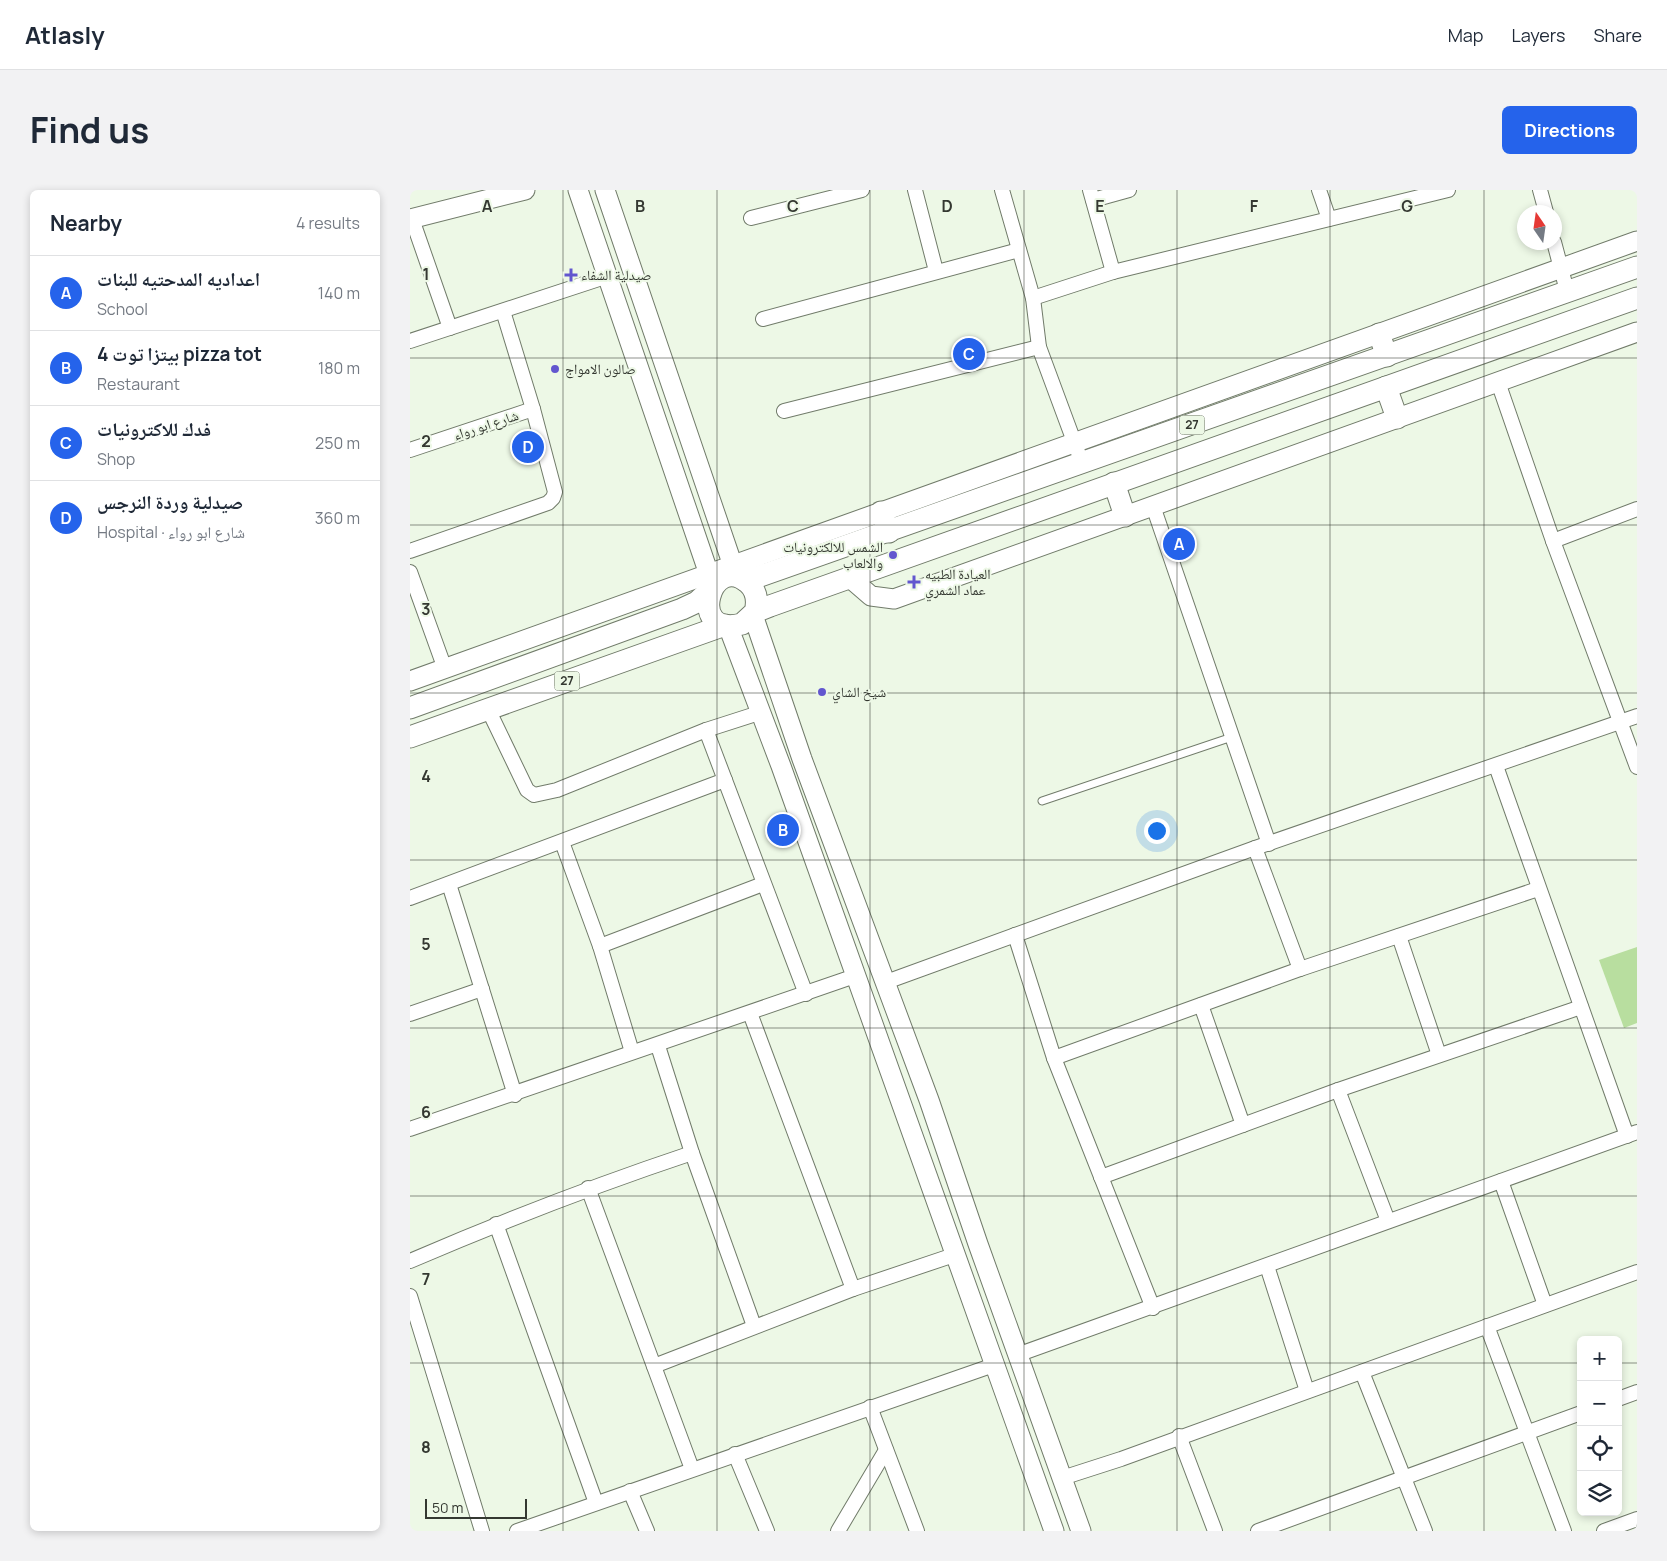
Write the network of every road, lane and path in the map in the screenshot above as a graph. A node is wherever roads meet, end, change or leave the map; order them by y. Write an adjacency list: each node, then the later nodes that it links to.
1 (525, 190): 15 (street)
2 (578, 190): 23 (street)
3 (605, 190): 56 (street)
4 (862, 190): 13 (street)
5 (915, 190): 21 (street)
6 (1002, 190): 17 (street)
7 (1129, 190): 11 (street)
8 (1319, 190): 14 (street)
9 (1540, 190): 12 (street)
10 (1439, 191): 14 (street)
11 (1092, 195): 22 (street)
12 (1544, 205)
13 (751, 218)
14 (1329, 218): 22 (street)
15 (411, 219): 29 (street)
16 (1637, 241): 20 (street)
17 (1019, 250): 21 (street); 25 (street)
18 (1556, 250): 20 (street)
19 (1637, 266): 24 (main road, 27)
20 (1561, 269): 24 (street); 31 (street)
21 (936, 271): 28 (street)
22 (1113, 272): 25 (street)
23 (608, 276): 27 (street); 58 (street)
24 (1567, 291): 34 (main road, 27)
25 (1033, 298): 33 (street)
26 (1637, 298): 37 (main road, 27)
27 (503, 311): 29 (street); 39 (street)
28 (763, 319)
29 (450, 328): 32 (street)
30 (1637, 332): 35 (street)
31 (1379, 334): 34 (main road); 44 (street)
32 (410, 341)
33 (1040, 347): 40 (street); 44 (street)
34 (1387, 356): 36 (main road, 27)
35 (1498, 382): 42 (street); 53 (street)
36 (1300, 386): 38 (main road, 27); 41 (main road)
37 (1386, 387): 41 (main road, 27); 42 (main road)
38 (1267, 398): 43 (main road); 46 (main road, 27)
39 (533, 409): 45 (street, شارع ابو رواء); 54 (street)
40 (784, 411)
41 (1303, 416): 43 (main road, 27)
42 (1397, 418): 48 (street)
43 (1270, 428): 47 (main road, 27)
44 (1074, 444): 46 (street); 50 (street)
45 (410, 450)
46 (1082, 464): 52 (main road, 27)
47 (1114, 483): 51 (main road); 57 (main road, 27)
48 (1153, 506): 51 (street); 69 (street)
49 (1637, 509): 53 (street)
50 (881, 512): 52 (main road); 56 (street)
51 (1125, 516): 57 (street)
52 (889, 532): 56 (main road, 27)
53 (1552, 541): 67 (street)
54 (410, 551)
55 (410, 572): 61 (street)
56 (741, 575): 58 (main road, 27); 59 (main road)
57 (849, 577): 59 (main road, 27)
58 (711, 583): 60 (main road); 61 (street); 63 (main road, 27)
59 (754, 613): 60 (main road, 27); 71 (street)
60 (726, 625): 64 (main road, 27); 65 (street)
61 (445, 669): 62 (street)
62 (410, 682)
63 (410, 708)
64 (488, 709): 68 (street); 70 (main road, 27)
65 (762, 712): 68 (street); 72 (street)
66 (1637, 716): 67 (street)
67 (1620, 722): 73 (street); 74 (street)
68 (706, 730): 75 (street)
69 (1232, 736): 76 (lane); 78 (street)
70 (410, 737)
71 (802, 759): 72 (street); 89 (street)
72 (781, 766): 88 (street)
73 (1496, 766): 78 (street); 82 (street)
74 (1637, 767)
75 (725, 780): 77 (street); 81 (street)
76 (1042, 801)
77 (562, 842): 80 (street); 86 (street)
78 (1269, 844): 79 (street)
79 (1255, 848): 84 (street); 87 (street)
80 (449, 884): 83 (street); 90 (street)
81 (763, 884): 86 (street); 91 (street)
82 (1538, 889): 85 (street); 93 (street)
83 (410, 898)
84 (1015, 935): 89 (street); 99 (street)
85 (1399, 936): 87 (street); 98 (street)
86 (600, 946): 97 (street)
87 (1300, 969): 92 (street)
88 (855, 976): 91 (street); 103 (street)
89 (886, 982): 102 (street)
90 (482, 989): 95 (street); 101 (street)
91 (806, 994): 94 (street)
92 (1201, 1005): 99 (street); 104 (street)
93 (1581, 1007): 98 (street); 106 (street)
94 (750, 1013): 96 (street); 119 (street)
95 (410, 1014)
96 (658, 1046): 97 (street); 108 (street)
97 (632, 1052): 101 (street)
98 (1439, 1055): 100 (street)
99 (1054, 1058): 110 (street)
100 (1338, 1090): 104 (street); 113 (street)
101 (515, 1095): 105 (street)
102 (929, 1100): 103 (street); 107 (street)
103 (902, 1110): 109 (street)
104 (1243, 1125): 110 (street)
105 (410, 1129)
106 (1632, 1134): 111 (street)
107 (946, 1148): 109 (street); 125 (street)
108 (692, 1153): 112 (street); 123 (street)
109 (920, 1158): 115 (street)
110 (1101, 1177): 122 (street)
111 (1501, 1181): 113 (street); 121 (street)
112 (588, 1188): 114 (street); 127 (street)
113 (1388, 1221): 117 (street)
114 (496, 1224): 116 (street); 142 (street)
115 (954, 1255): 119 (street); 126 (street)
116 (410, 1261)
117 (1267, 1266): 122 (street); 129 (street)
118 (1637, 1272): 121 (street)
119 (853, 1288): 123 (street)
120 (410, 1296): 145 (street)
121 (1544, 1305): 124 (street)
122 (1152, 1308): 125 (street)
123 (754, 1326): 127 (street)
124 (1487, 1326): 128 (street); 134 (street)
125 (1017, 1355): 139 (street)
126 (994, 1365): 132 (street); 150 (street)
127 (654, 1366): 138 (street)
128 (1362, 1372): 129 (street); 140 (street)
129 (1307, 1391): 135 (street)
130 (1637, 1392): 131 (street)
131 (1622, 1398)
132 (870, 1407): 136 (street); 137 (street)
133 (1577, 1414): 134 (street)
134 (1527, 1432): 140 (street); 155 (street)
135 (1180, 1436): 139 (street); 152 (street)
136 (886, 1450): 148 (street); 149 (street)
137 (735, 1454): 138 (street); 147 (street)
138 (692, 1469): 141 (street)
139 (1062, 1478): 151 (street)
140 (1405, 1478): 153 (street); 154 (street)
141 (630, 1491): 142 (street); 146 (street)
142 (596, 1503): 144 (street)
143 (1637, 1519): 156 (street)
144 (524, 1530)
145 (482, 1531)
146 (647, 1531)
147 (767, 1531)
148 (838, 1531)
149 (917, 1531)
150 (1054, 1531)
151 (1081, 1531)
152 (1215, 1531)
153 (1258, 1531)
154 (1425, 1531)
155 (1564, 1531)
156 (1606, 1531)

